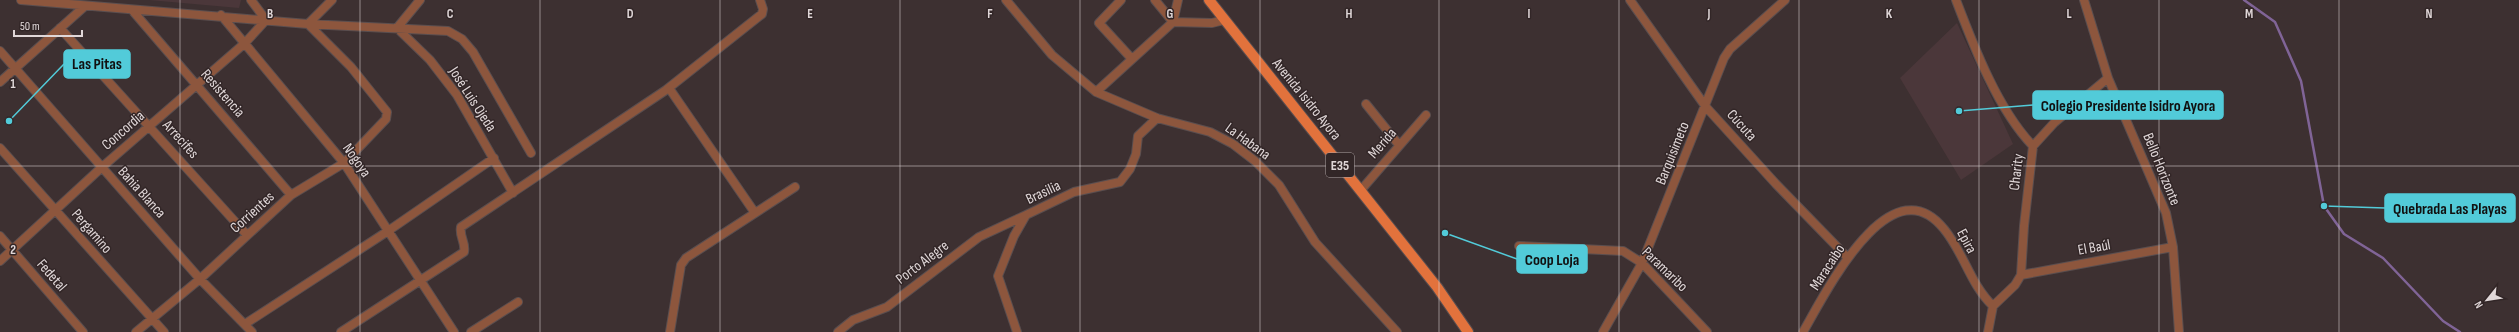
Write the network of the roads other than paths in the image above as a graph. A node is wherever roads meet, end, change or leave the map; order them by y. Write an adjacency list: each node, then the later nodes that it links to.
1 (21, 0): 15 (street)
2 (251, 0): 18 (street)
3 (332, 0): 21 (street)
4 (420, 0): 23 (street)
5 (760, 0): 31 (street)
6 (1006, 0): 32 (street, La Habana)
7 (1121, 0): 26 (street)
8 (1155, 0): 20 (street)
9 (1178, 0): 20 (street)
10 (1209, 0): 19 (main road, Avenida Isidro Ayora / E35)
11 (1630, 0): 34 (street, Cúcuta)
12 (1785, 0): 34 (street, Barquisimeto)
13 (1956, 0): 39 (street, Charity)
14 (2084, 0): 28 (street, Bello Horizonte)
15 (85, 6): 16 (street); 22 (street)
16 (132, 10): 17 (street); 30 (street, Resistencia)
17 (221, 15): 18 (street); 24 (street, Nogoya)
18 (266, 20): 21 (street); 24 (street, Concordia)
19 (1224, 20): 20 (street); 46 (main road, Avenida Isidro Ayora / E35)
20 (1173, 22): 26 (street)
21 (308, 24): 23 (street); 43 (street, Corrientes)
22 (60, 28): 27 (street); 37 (street, Arrecifes)
23 (397, 28): 41 (street); 42 (street, José Luis Ojeda)
24 (245, 43): 30 (street, Concordia); 43 (street, Nogoya)
25 (0, 52): 27 (street, Bahia Blanca)
26 (1132, 59): 32 (street)
27 (15, 69): 29 (street); 44 (street, Bahia Blanca)
28 (2108, 78): 39 (street); 57 (street, Bello Horizonte)
29 (0, 82)
30 (197, 84): 37 (street, Concordia); 48 (street, Resistencia)
31 (669, 88): 47 (street); 51 (street)
32 (1096, 92): 36 (street, La Habana)
33 (1366, 104): 38 (street)
34 (1706, 107): 59 (street, Cúcuta); 61 (street, Barquisimeto)
35 (1426, 115): 38 (street, Merida)
36 (1157, 118): 52 (street, Brasilia); 79 (street, La Habana)
37 (150, 125): 44 (street, Concordia); 54 (street, Arrecifes)
38 (1399, 146): 46 (street, Merida)
39 (2033, 146): 62 (street, Charity)
40 (0, 148): 49 (street, Pergamino)
41 (530, 153)
42 (494, 158): 47 (street, José Luis Ojeda); 53 (street)
43 (344, 162): 48 (street, Corrientes); 53 (street, Nogoya)
44 (101, 168): 49 (street, Concordia); 63 (street, Bahia Blanca)
45 (795, 187): 51 (street)
46 (1360, 190): 80 (main road, Avenida Isidro Ayora / E35)
47 (513, 193): 64 (street)
48 (291, 195): 54 (street, Corrientes)
49 (55, 210): 58 (street, Concordia); 67 (street, Pergamino)
50 (1902, 211): 59 (street, Maracaibo); 66 (street, Epira)
51 (755, 213): 76 (street)
52 (1026, 215): 77 (street, Porto Alegre); 78 (street, Brasilia)
53 (388, 231): 64 (street, Nogoya); 68 (street)
54 (247, 235): 63 (street, Corrientes)
55 (0, 236): 58 (street, Fedetal)
56 (1519, 246): 61 (street, Paramaribo)
57 (2173, 247): 62 (street, El Baúl); 85 (street, Bello Horizonte)
58 (12, 250): 60 (street, Concordia); 69 (street, Fedetal)
59 (1847, 257): 83 (street, Maracaibo)
60 (0, 261)
61 (1642, 263): 81 (street, Barquisimeto); 82 (street, Paramaribo)
62 (2021, 275): 66 (street)
63 (200, 279): 67 (street, Corrientes); 68 (street, Bahia Blanca)
64 (421, 281): 73 (street); 74 (street, Nogoya)
65 (518, 302): 75 (street)
66 (1993, 306): 84 (street)
67 (150, 318): 70 (street, Corrientes); 71 (street, Pergamino)
68 (245, 324): 72 (street, Bahia Blanca)
69 (83, 332)
70 (136, 332)
71 (164, 332)
72 (252, 332)
73 (341, 332)
74 (454, 332)
75 (471, 332)
76 (670, 332)
77 (838, 332)
78 (1017, 332)
79 (1397, 332)
80 (1468, 332)
81 (1603, 332)
82 (1707, 332)
83 (1803, 332)
84 (1988, 332)
85 (2179, 332)

